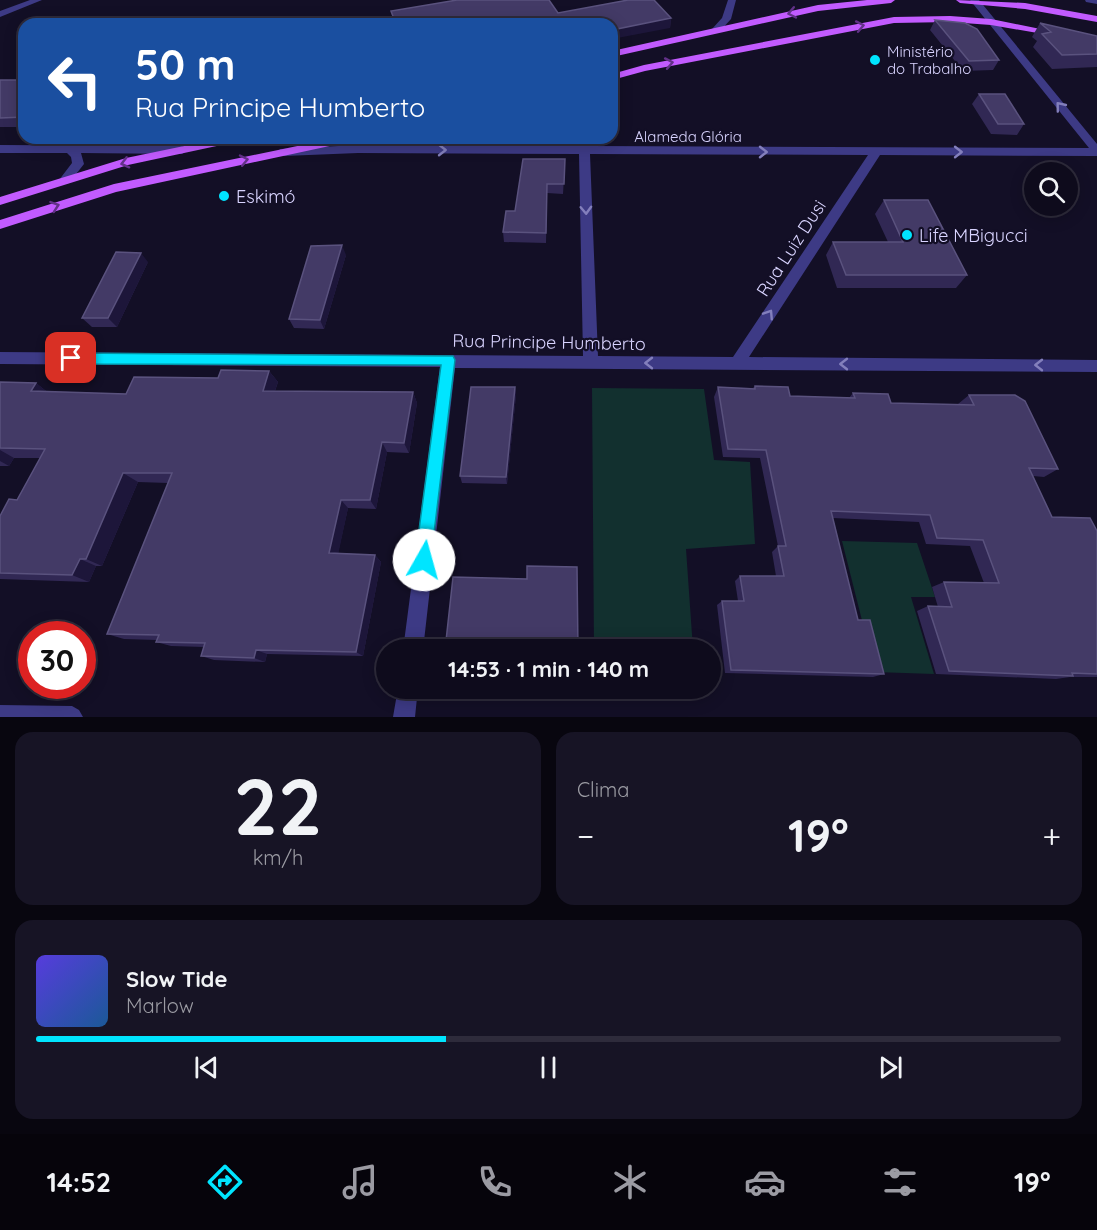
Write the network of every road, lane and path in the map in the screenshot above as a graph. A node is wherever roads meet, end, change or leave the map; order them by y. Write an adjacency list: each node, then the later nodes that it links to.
1 (38, 0): 8 (street)
2 (732, 0): 11 (street)
3 (891, 0): 11 (main road, one-way to 11)
4 (960, 0): 5 (main road)
5 (975, 0): 9 (main road); 10 (street)
6 (1089, 0): 7 (street)
7 (1097, 1)
8 (0, 14)
9 (1097, 19)
10 (992, 22): 12 (main road); 14 (main road, one-way to 10); 23 (street, one-way to 10)
11 (717, 29): 13 (main road)
12 (1068, 35)
13 (618, 53)
14 (618, 75)
15 (211, 144): 20 (main road)
16 (321, 144): 21 (main road)
17 (584, 145): 21 (street, Alameda Glória, one-way to 17); 22 (street, Alameda Glória, one-way to 22); 29 (street, one-way to 29)
18 (0, 149): 19 (street)
19 (70, 149): 20 (street); 24 (street)
20 (182, 150): 24 (main road, one-way to 24)
21 (279, 152): 26 (main road, one-way to 21)
22 (876, 152): 23 (street, Alameda Glória, one-way to 23); 30 (street, Rua Luiz Dusi, one-way to 22)
23 (1097, 152)
24 (65, 180): 25 (main road)
25 (0, 201)
26 (0, 225)
27 (0, 358): 28 (street, Rua Principe Humberto)
28 (448, 360): 29 (street, Rua Principe Humberto); 32 (street)
29 (591, 362): 30 (street, Rua Principe Humberto, one-way to 29)
30 (737, 363): 31 (street, Rua Principe Humberto, one-way to 30)
31 (1097, 366)
32 (413, 639)
33 (406, 699): 36 (street)
34 (0, 716): 35 (street)
35 (72, 717)
36 (404, 717)

